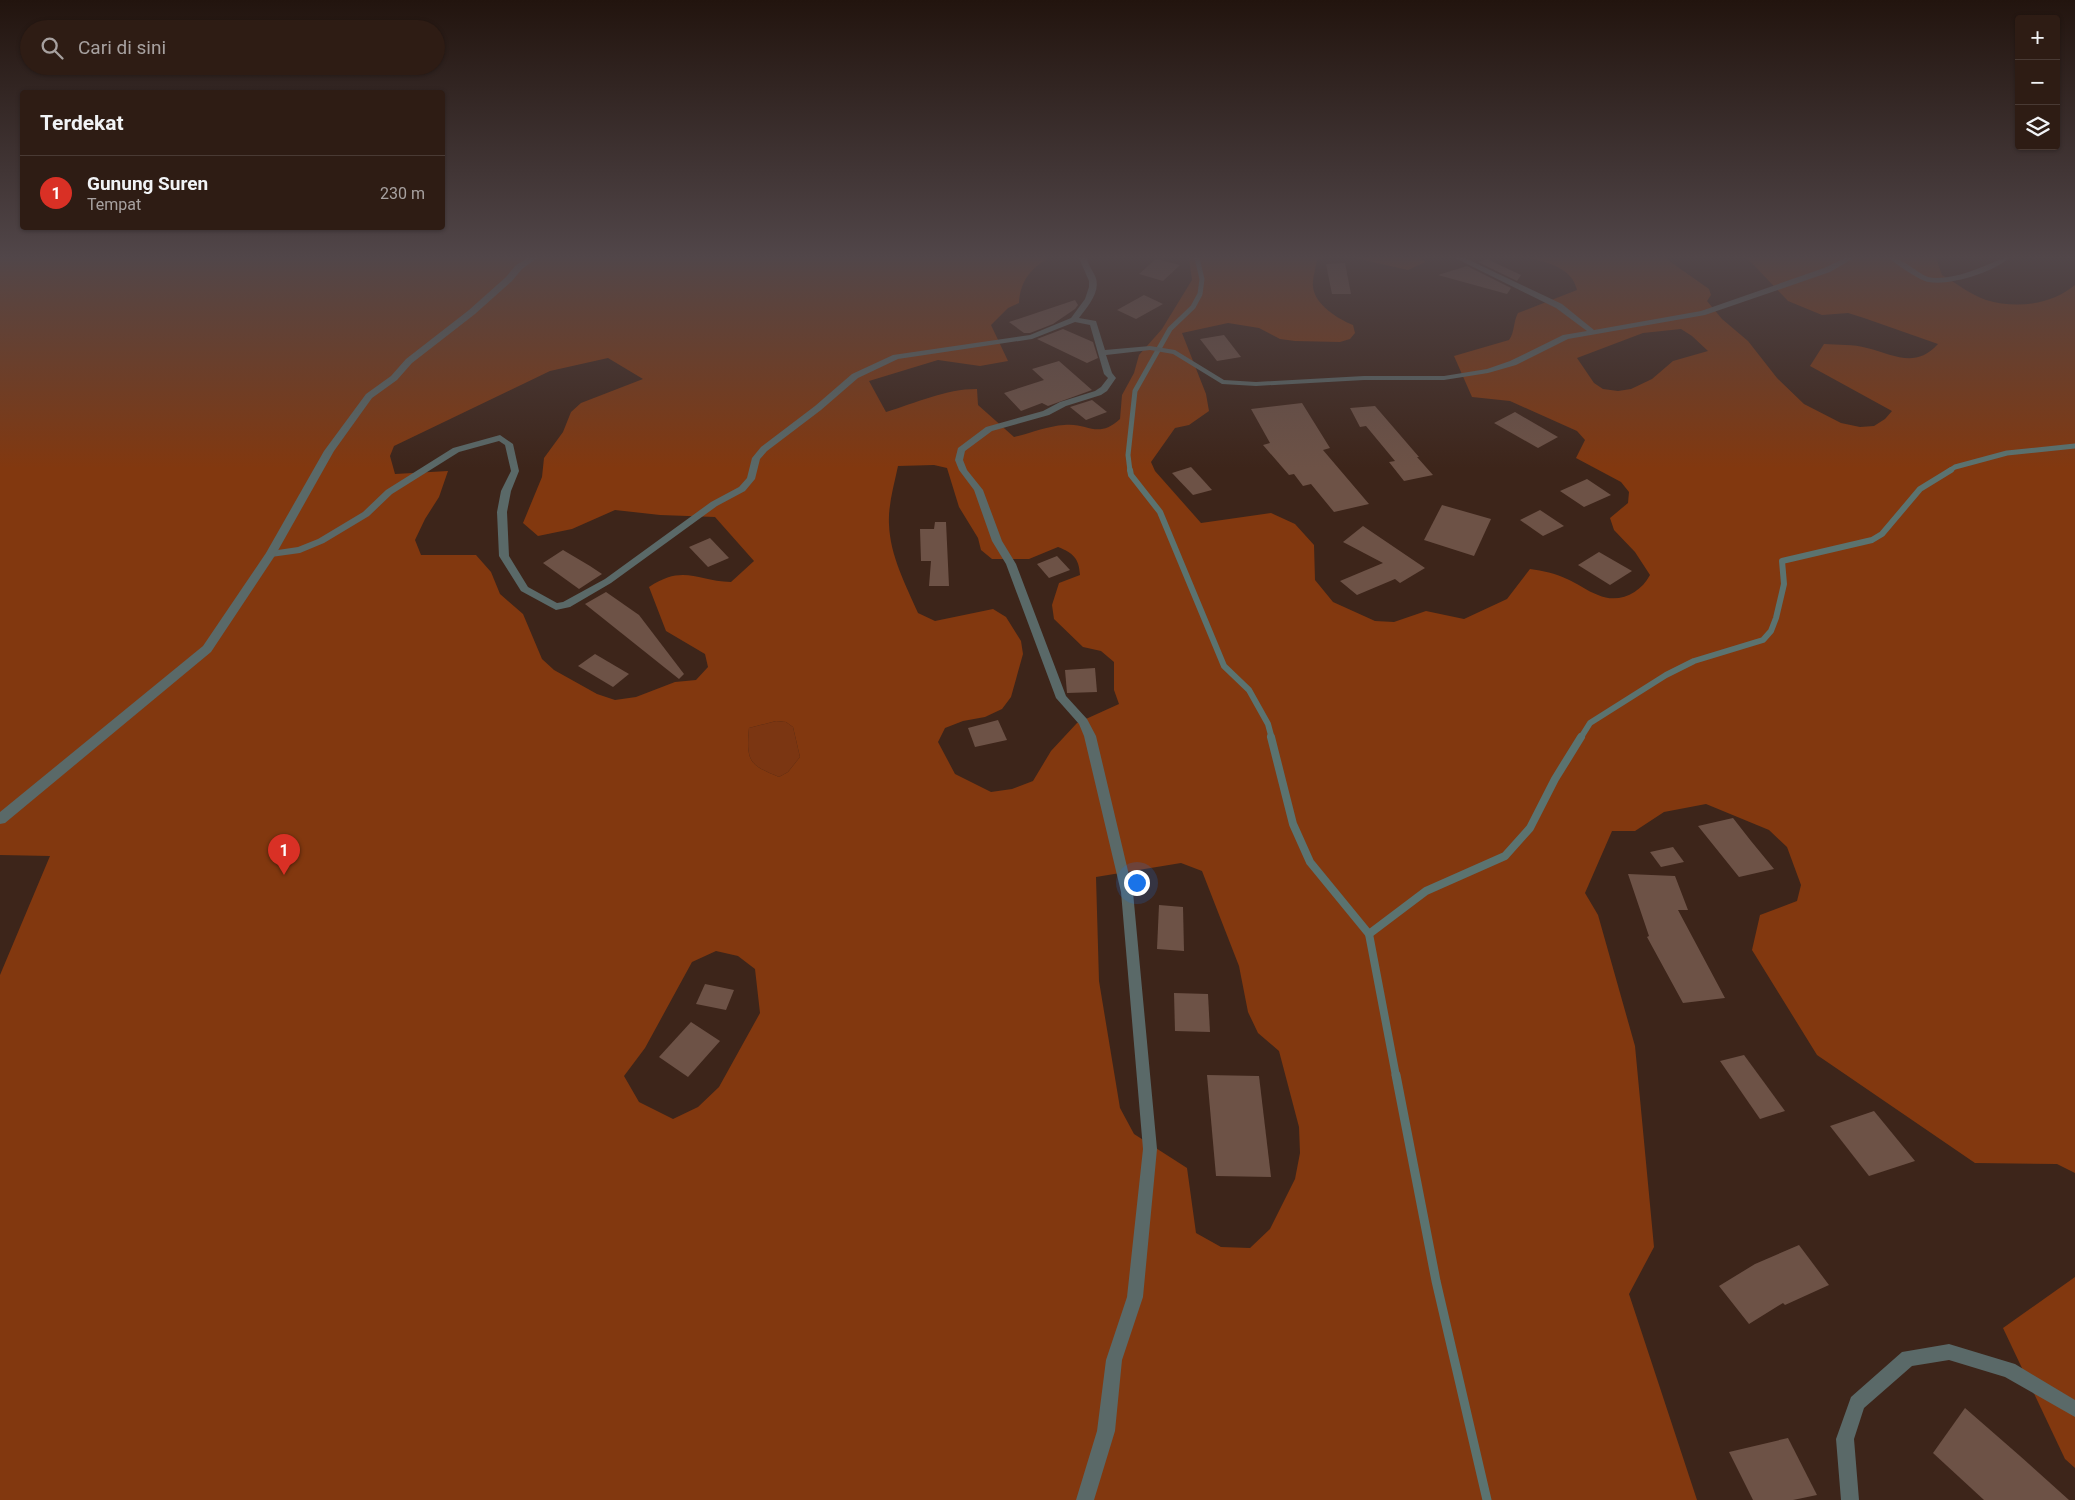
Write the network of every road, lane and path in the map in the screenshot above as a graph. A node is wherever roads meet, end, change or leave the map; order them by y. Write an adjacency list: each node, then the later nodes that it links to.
1 (451, 328): 8 (street)
2 (1056, 328): 8 (lane)
3 (1094, 328): 7 (lane)
4 (1588, 328): 6 (lane)
5 (1621, 328): 6 (lane)
6 (1594, 333): 7 (lane)
7 (1101, 353): 11 (lane)
8 (271, 554): 9 (street)
9 (0, 819)
10 (2075, 1409): 12 (lane)
11 (1085, 1500)
12 (1850, 1500)

